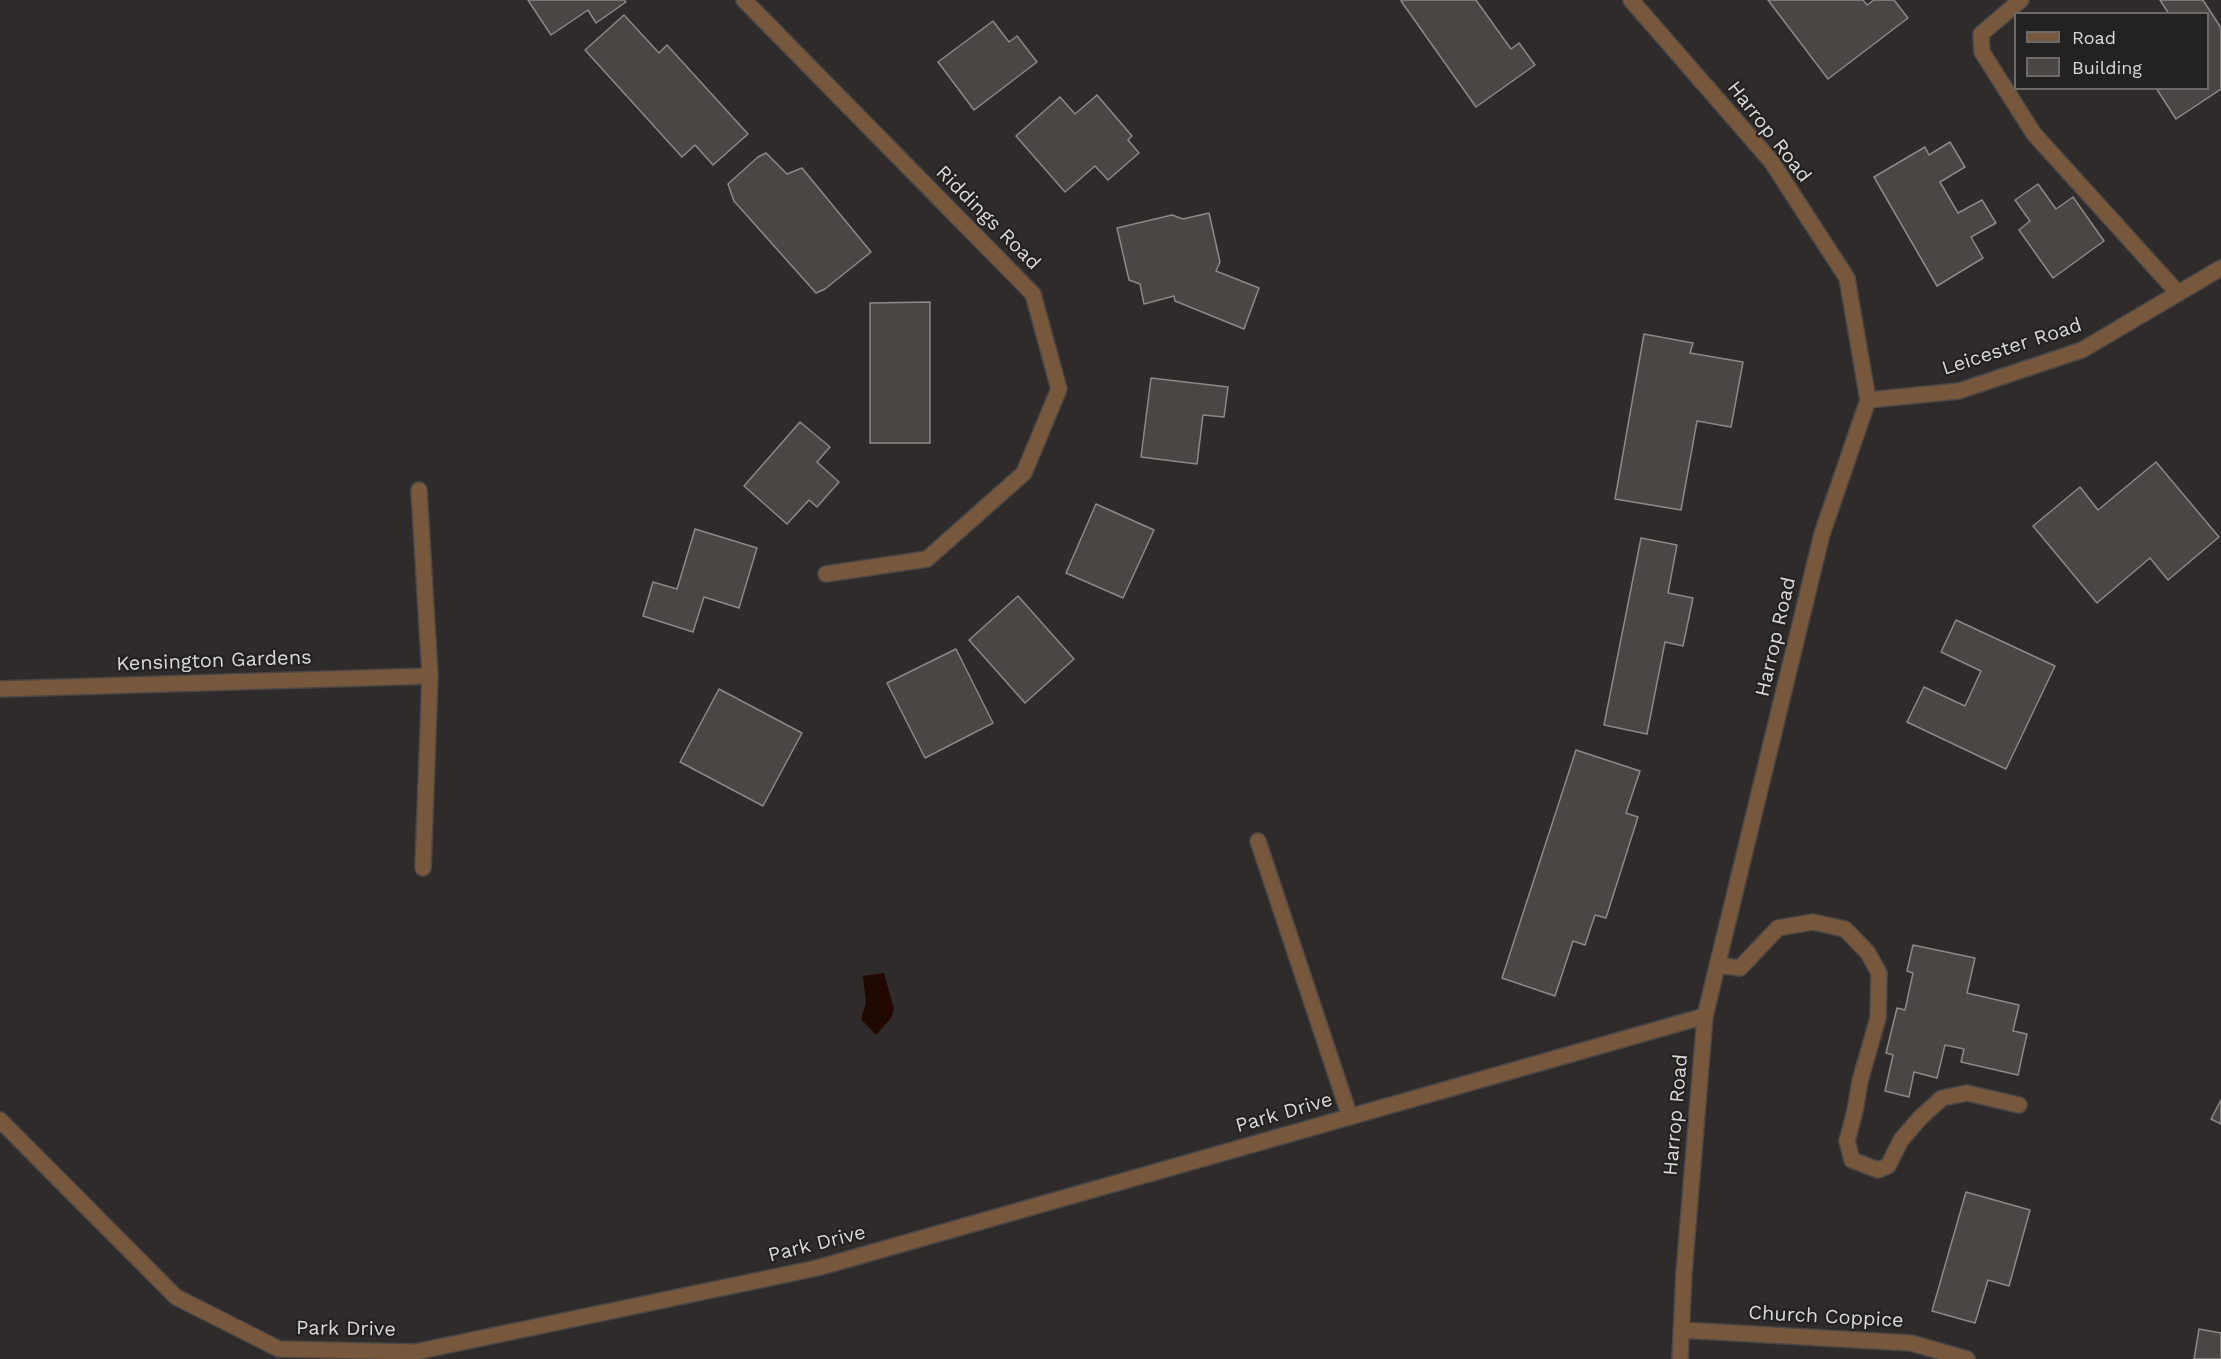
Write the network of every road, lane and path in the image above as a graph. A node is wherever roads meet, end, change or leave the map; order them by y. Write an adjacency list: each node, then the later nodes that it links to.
1 (744, 0): 8 (street, Riddings Road)
2 (1631, 0): 6 (street, Harrop Road)
3 (2021, 0): 5 (street)
4 (2221, 268): 5 (street, Leicester Road)
5 (2178, 293): 6 (street, Leicester Road)
6 (1868, 400): 13 (street, Harrop Road)
7 (419, 490): 9 (street)
8 (826, 574)
9 (430, 676): 10 (street, Kensington Gardens); 12 (street)
10 (0, 689)
11 (1258, 841): 16 (street)
12 (423, 868)
13 (1717, 965): 14 (street, Harrop Road); 15 (street)
14 (1705, 1016): 16 (street, Park Drive); 18 (street, Harrop Road)
15 (2019, 1105)
16 (1350, 1117): 19 (street, Park Drive)
17 (0, 1120): 19 (street, Park Drive)
18 (1681, 1330): 20 (street, Harrop Road); 21 (street, Church Coppice)
19 (414, 1355)
20 (1680, 1359)
21 (1967, 1359)

